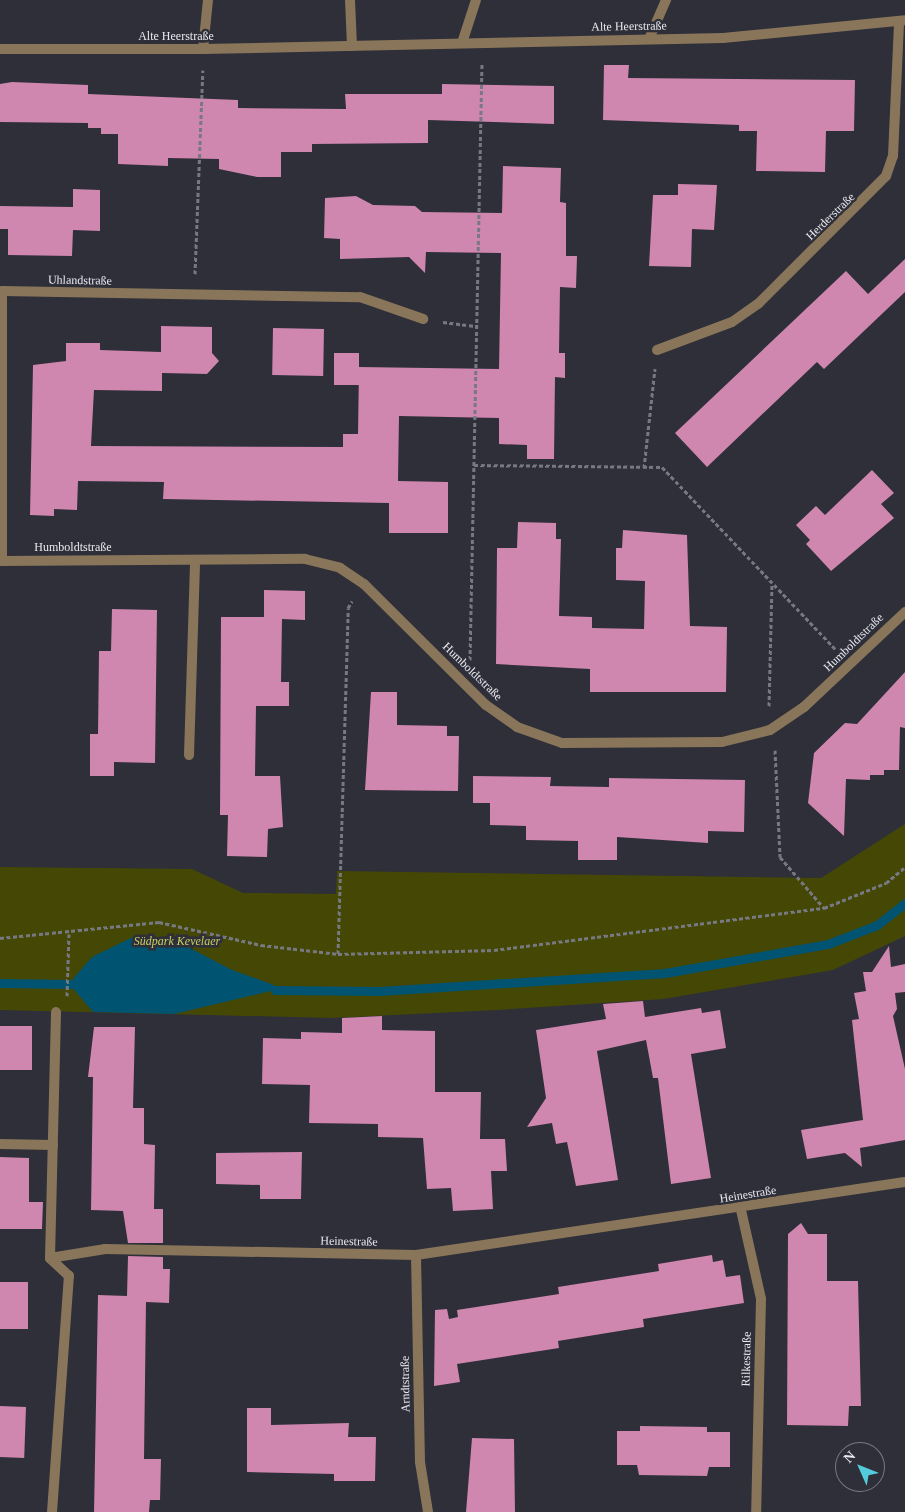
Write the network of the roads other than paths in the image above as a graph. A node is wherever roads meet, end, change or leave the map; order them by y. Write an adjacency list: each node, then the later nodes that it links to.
1 (208, 0): 10 (street)
2 (350, 0): 8 (street)
3 (476, 0): 7 (street)
4 (666, 0): 6 (street)
5 (902, 21): 6 (street, Alte Heerstraße); 12 (street, Herderstraße)
6 (649, 39): 7 (street, Alte Heerstraße)
7 (462, 43): 8 (street, Alte Heerstraße)
8 (352, 46): 10 (street, Alte Heerstraße)
9 (0, 49): 10 (street, Alte Heerstraße)
10 (203, 49)
11 (423, 319): 14 (street, Uhlandstraße)
12 (657, 350)
13 (195, 560): 14 (street, Humboldtstraße); 15 (street, Humboldtstraße); 16 (street)
14 (1, 561)
15 (905, 612)
16 (189, 755)
17 (56, 1012): 19 (street)
18 (0, 1144): 19 (street)
19 (53, 1145): 23 (street)
20 (905, 1182): 21 (street, Heinestraße)
21 (741, 1210): 22 (street, Heinestraße); 26 (street, Rilkestraße)
22 (416, 1255): 23 (street, Heinestraße); 25 (street, Arndtstraße)
23 (50, 1258): 24 (street)
24 (52, 1512)
25 (428, 1512)
26 (756, 1512)

